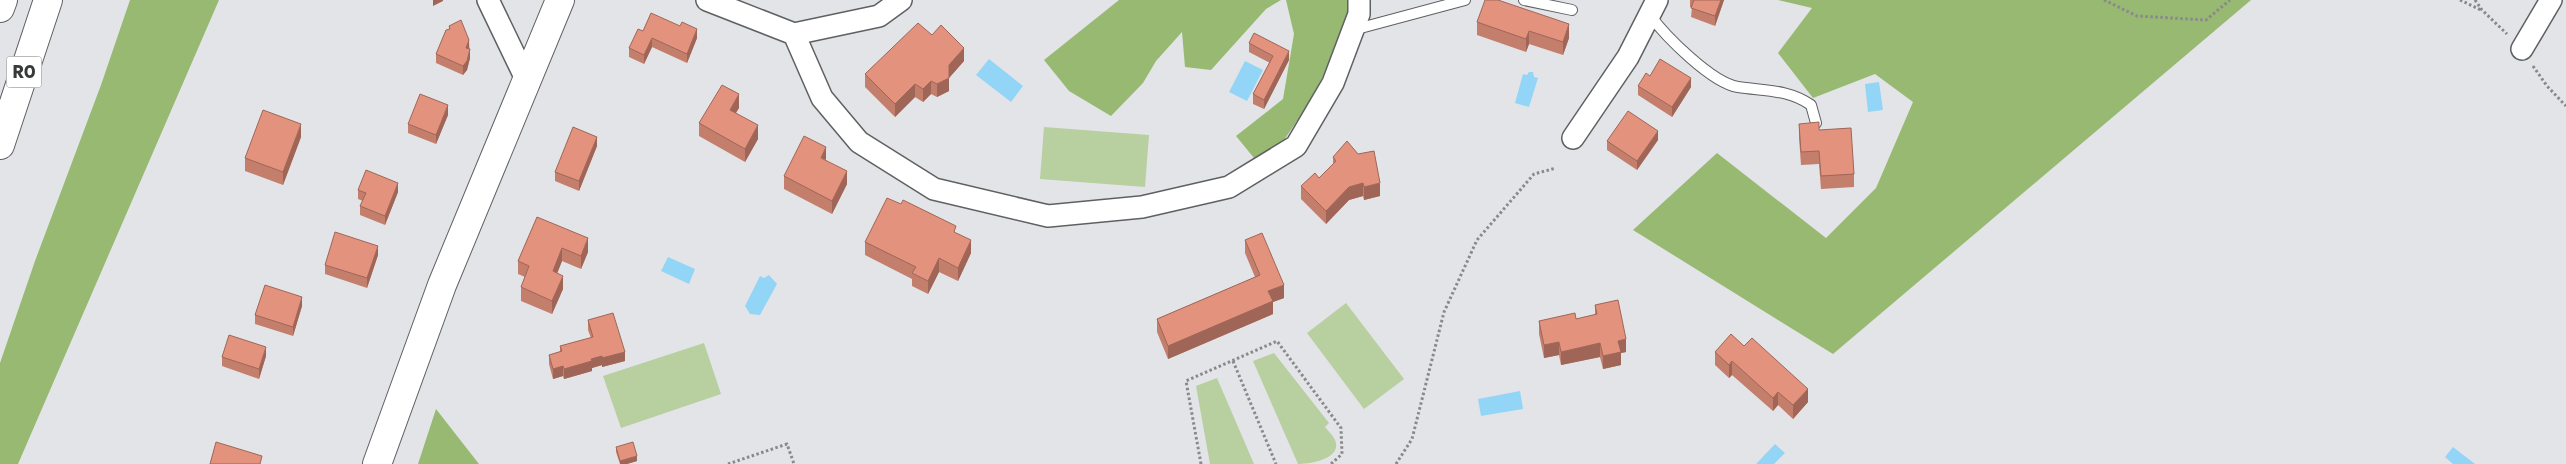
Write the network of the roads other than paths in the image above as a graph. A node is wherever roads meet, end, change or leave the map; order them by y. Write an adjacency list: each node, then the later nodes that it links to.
1 (2, 0): 12 (main road)
2 (48, 0): 20 (main road, R0)
3 (488, 0): 17 (street)
4 (560, 0): 17 (main road)
5 (707, 0): 15 (street)
6 (900, 0): 15 (street)
7 (1359, 0): 14 (street)
8 (1466, 0): 14 (lane)
9 (1524, 0): 13 (lane)
10 (2551, 0): 16 (street)
11 (1653, 7): 18 (lane); 19 (street)
12 (0, 8)
13 (1572, 10)
14 (1352, 30): 15 (street)
15 (794, 34)
16 (2522, 49)
17 (526, 79): 21 (main road)
18 (1816, 123)
19 (1573, 138)
20 (0, 145)
21 (377, 464)

